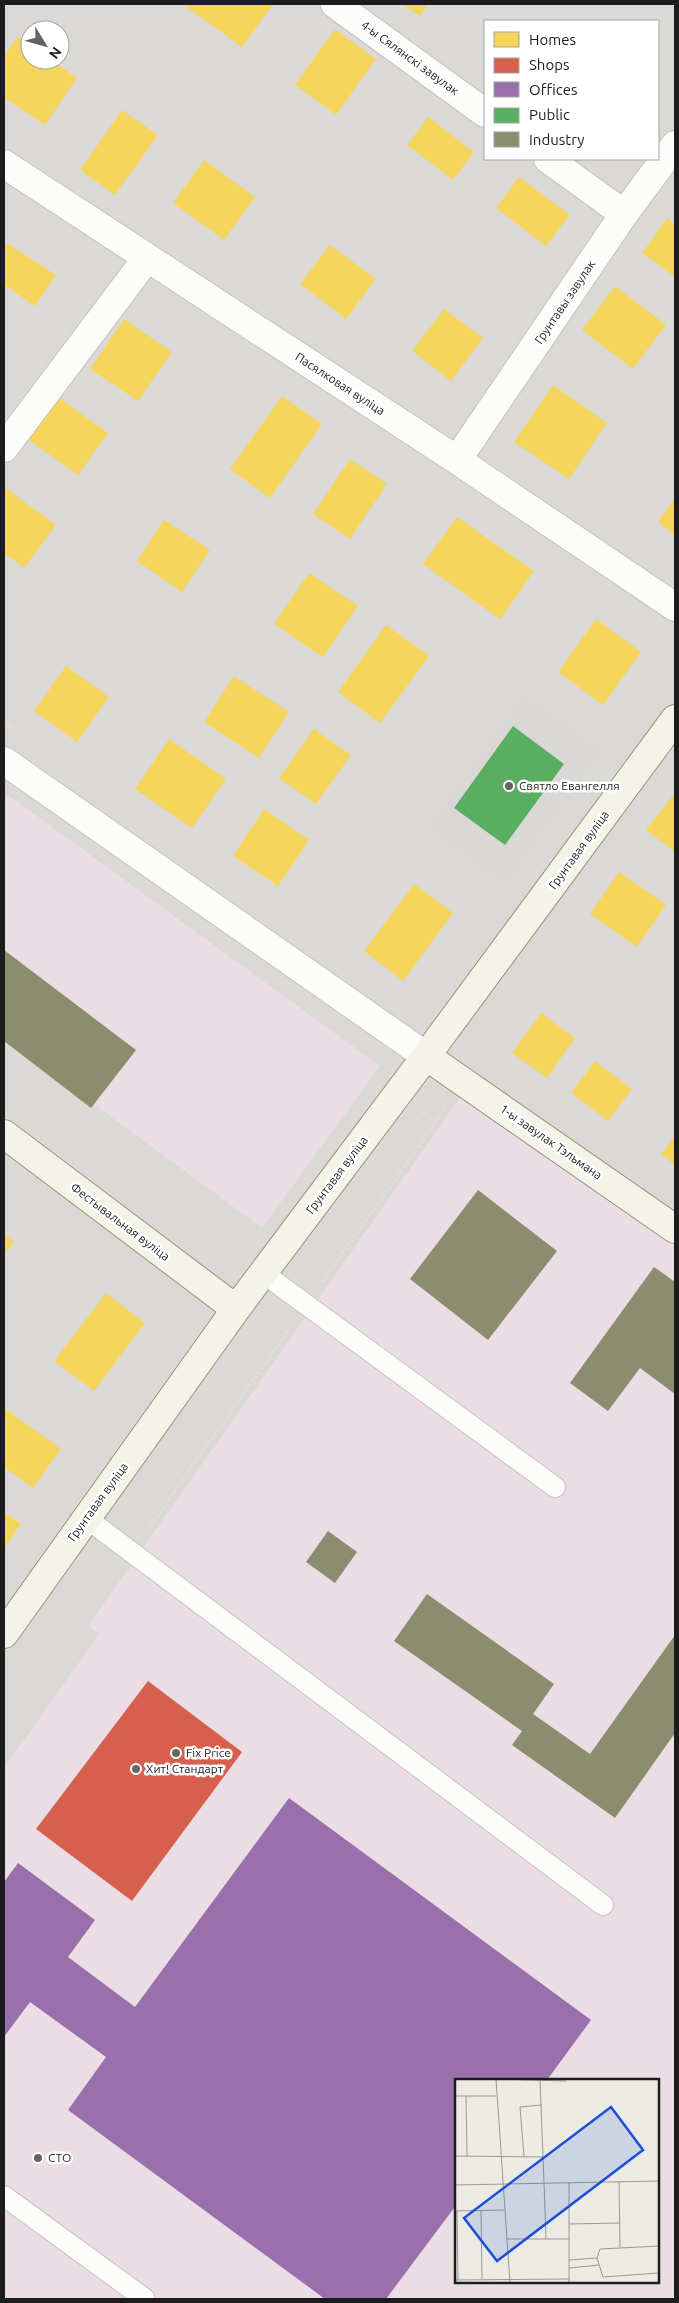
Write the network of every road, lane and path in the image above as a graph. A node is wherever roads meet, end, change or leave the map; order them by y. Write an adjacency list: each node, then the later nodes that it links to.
1 (335, 4): 2 (street, 4-ы Сялянскі завулак)
2 (484, 112)
3 (675, 145): 6 (street, Грунтавы завулак)
4 (549, 160): 6 (street)
5 (4, 164): 7 (street, Пасялковая вуліца)
6 (624, 214): 9 (street, Грунтавы завулак)
7 (147, 258): 8 (street); 9 (street, Пасялковая вуліца)
8 (4, 448)
9 (457, 460): 10 (street, Пасялковая вуліца)
10 (675, 607)
11 (675, 719): 13 (main road, Грунтавая вуліца)
12 (4, 760): 13 (street)
13 (426, 1056): 15 (main road, 1-ы завулак Тэльмана); 16 (main road, Грунтавая вуліца)
14 (4, 1134): 17 (main road, Фестывальная вуліца)
15 (675, 1228)
16 (264, 1273): 17 (main road, Грунтавая вуліца); 18 (lane)
17 (236, 1309): 19 (main road, Грунтавая вуліца)
18 (555, 1487)
19 (86, 1518): 20 (main road, Грунтавая вуліца); 21 (lane)
20 (4, 1634)
21 (603, 1905)
22 (4, 2196): 23 (lane)
23 (145, 2299)

